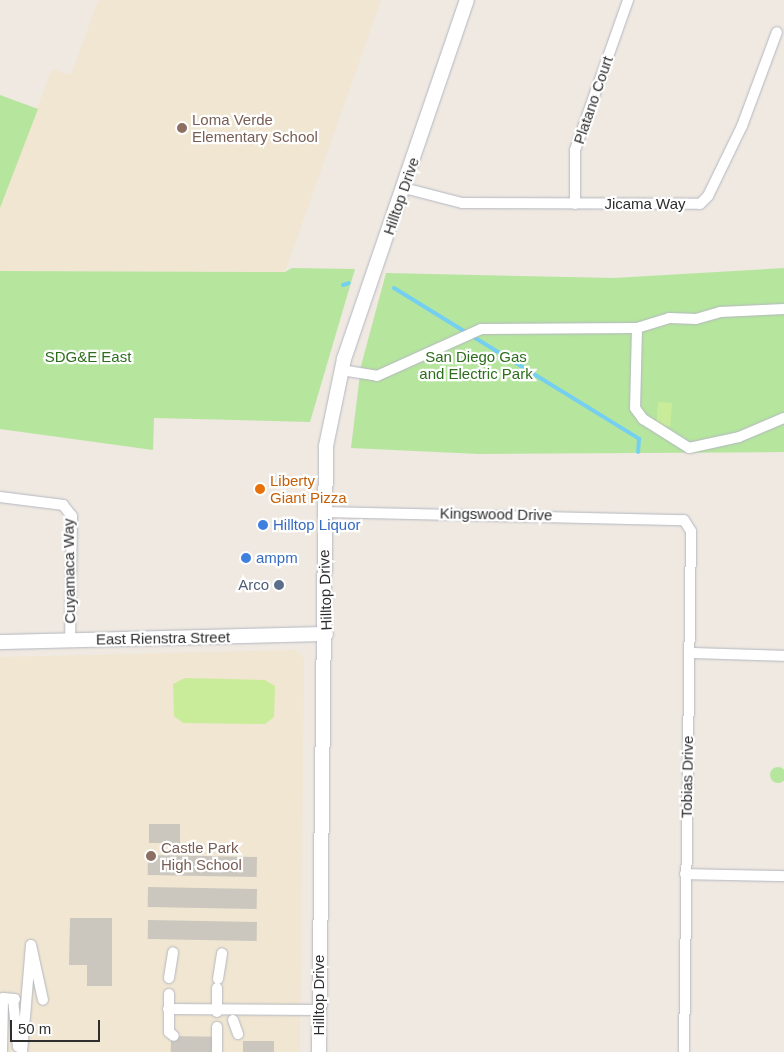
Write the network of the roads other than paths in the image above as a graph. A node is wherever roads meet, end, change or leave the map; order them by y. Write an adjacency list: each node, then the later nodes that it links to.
1 (467, 0): 4 (main road, Hilltop Drive)
2 (628, 0): 5 (street, Platano Court)
3 (777, 32): 5 (street, Jicama Way)
4 (404, 188): 5 (street, Jicama Way); 8 (main road, Hilltop Drive)
5 (575, 204)
6 (784, 309): 7 (street)
7 (637, 328): 8 (street); 9 (street)
8 (341, 370): 11 (main road, Hilltop Drive)
9 (784, 418)
10 (0, 497): 14 (street, Cuyamaca Way)
11 (324, 512): 12 (street, Kingswood Drive); 13 (main road, Hilltop Drive)
12 (669, 517): 16 (street, Tobias Drive)
13 (326, 634): 14 (main road, East Rienstra Street); 27 (main road, Hilltop Drive)
14 (70, 640): 15 (main road, East Rienstra Street)
15 (0, 642)
16 (690, 653): 17 (street); 18 (street, Tobias Drive)
17 (784, 656)
18 (685, 874): 19 (street); 37 (street, Tobias Drive)
19 (784, 876)
20 (173, 952): 22 (street)
21 (222, 952): 28 (street)
22 (169, 978)
23 (169, 994): 26 (street)
24 (21, 999): 25 (street); 33 (street); 34 (street)
25 (43, 1000)
26 (168, 1009): 28 (street); 32 (street)
27 (318, 1010): 28 (street); 36 (main road, Hilltop Drive)
28 (217, 1011)
29 (233, 1020): 31 (street)
30 (215, 1032): 35 (street)
31 (238, 1034)
32 (174, 1036)
33 (2, 1052)
34 (20, 1052)
35 (217, 1052)
36 (319, 1052)
37 (684, 1052)

